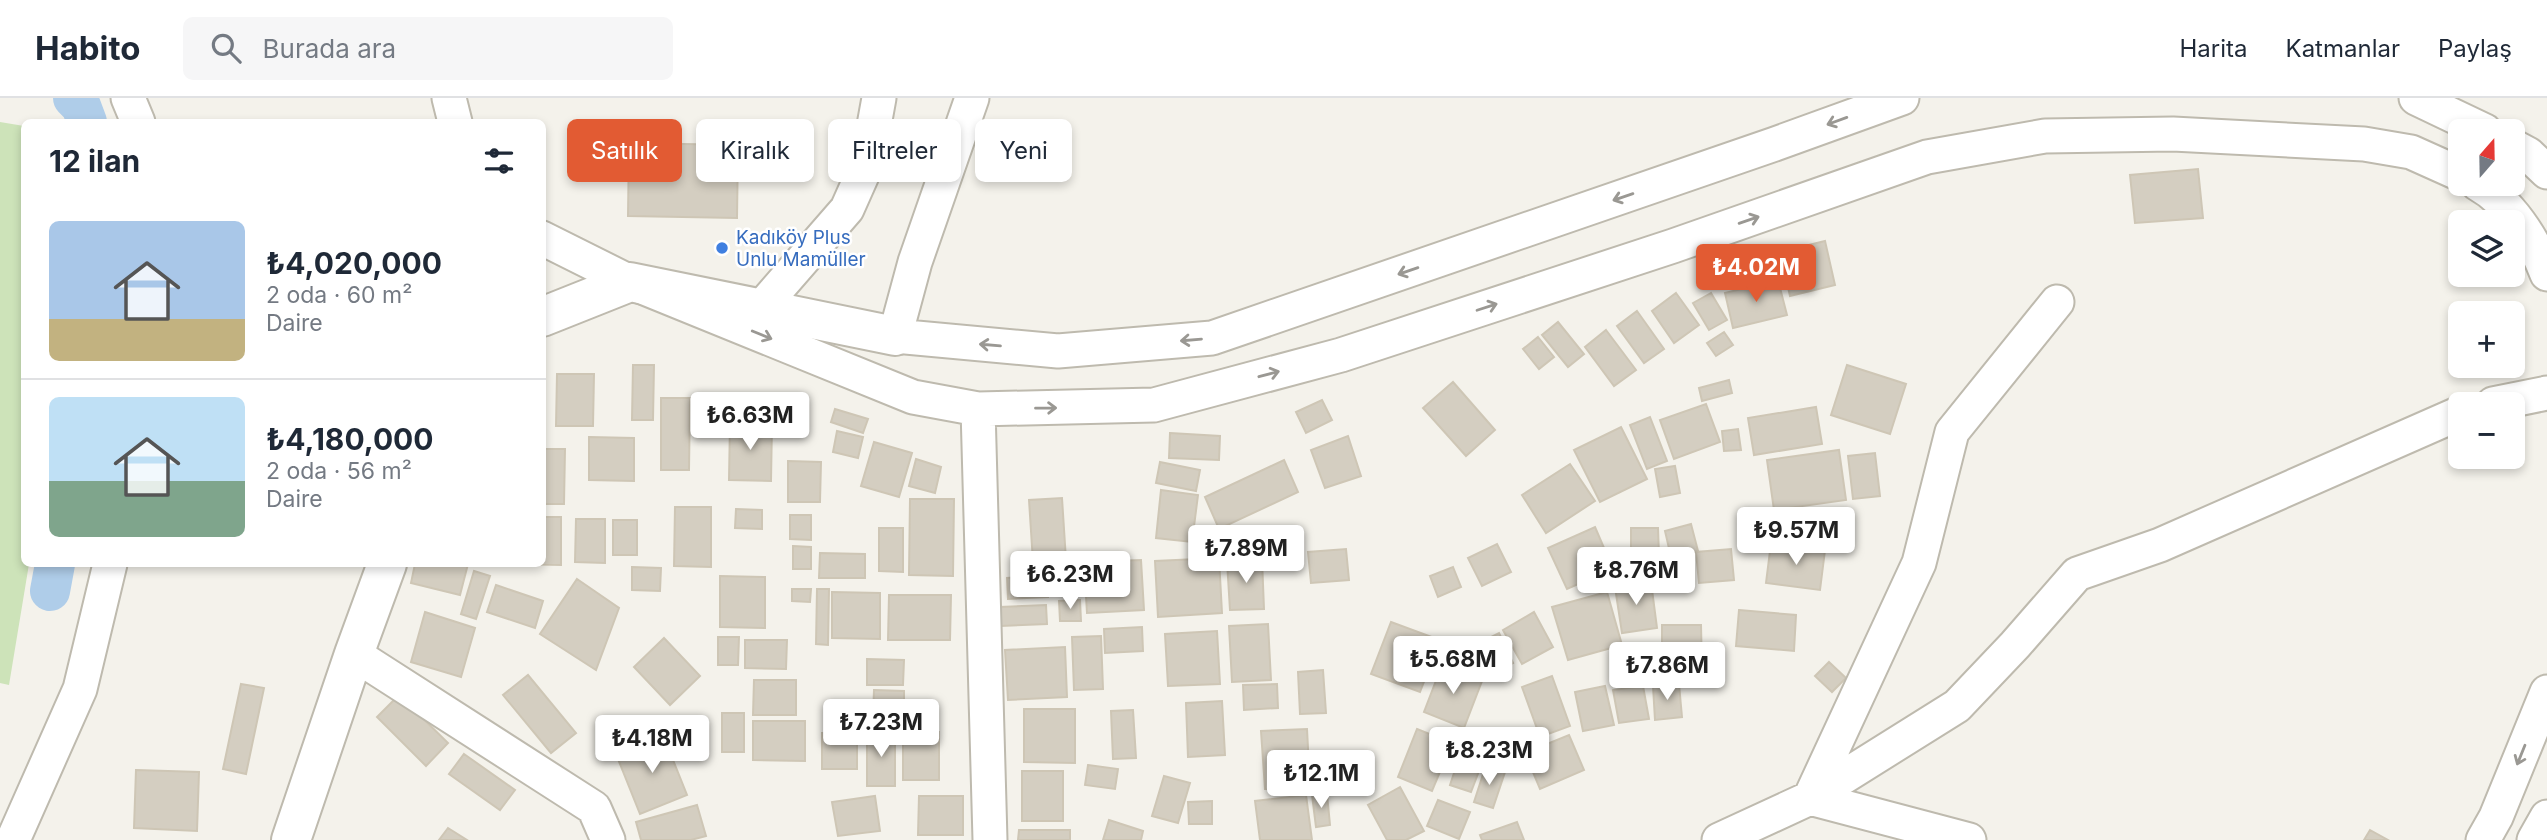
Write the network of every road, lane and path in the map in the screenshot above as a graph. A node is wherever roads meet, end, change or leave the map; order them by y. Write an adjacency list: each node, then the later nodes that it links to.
1 (128, 98): 7 (street)
2 (449, 98): 8 (street)
3 (879, 98): 18 (street)
4 (972, 98): 20 (street)
5 (1902, 98): 20 (street, one-way to 20)
6 (2416, 98): 9 (street)
7 (137, 119)
8 (454, 119)
9 (2460, 119)
10 (2525, 152): 12 (street)
11 (2448, 169): 23 (street, one-way to 11)
12 (2547, 172)
13 (2494, 196): 15 (street)
14 (546, 240): 16 (street)
15 (2547, 274)
16 (630, 282): 18 (street); 19 (street); 23 (street, one-way to 23)
17 (2057, 302): 29 (street)
18 (760, 309): 20 (street)
19 (546, 315)
20 (895, 337)
21 (2547, 393): 22 (street)
22 (2525, 397)
23 (978, 409): 34 (street)
24 (2448, 418): 29 (street)
25 (109, 567): 31 (street)
26 (386, 567): 27 (street)
27 (354, 654): 32 (street); 33 (street)
28 (2547, 692): 37 (street, one-way to 37)
29 (1810, 798): 35 (street); 36 (street)
30 (2547, 817): 38 (street)
31 (13, 840)
32 (291, 840)
33 (608, 840)
34 (990, 840)
35 (1719, 840)
36 (1969, 840)
37 (2483, 840)
38 (2534, 840)

